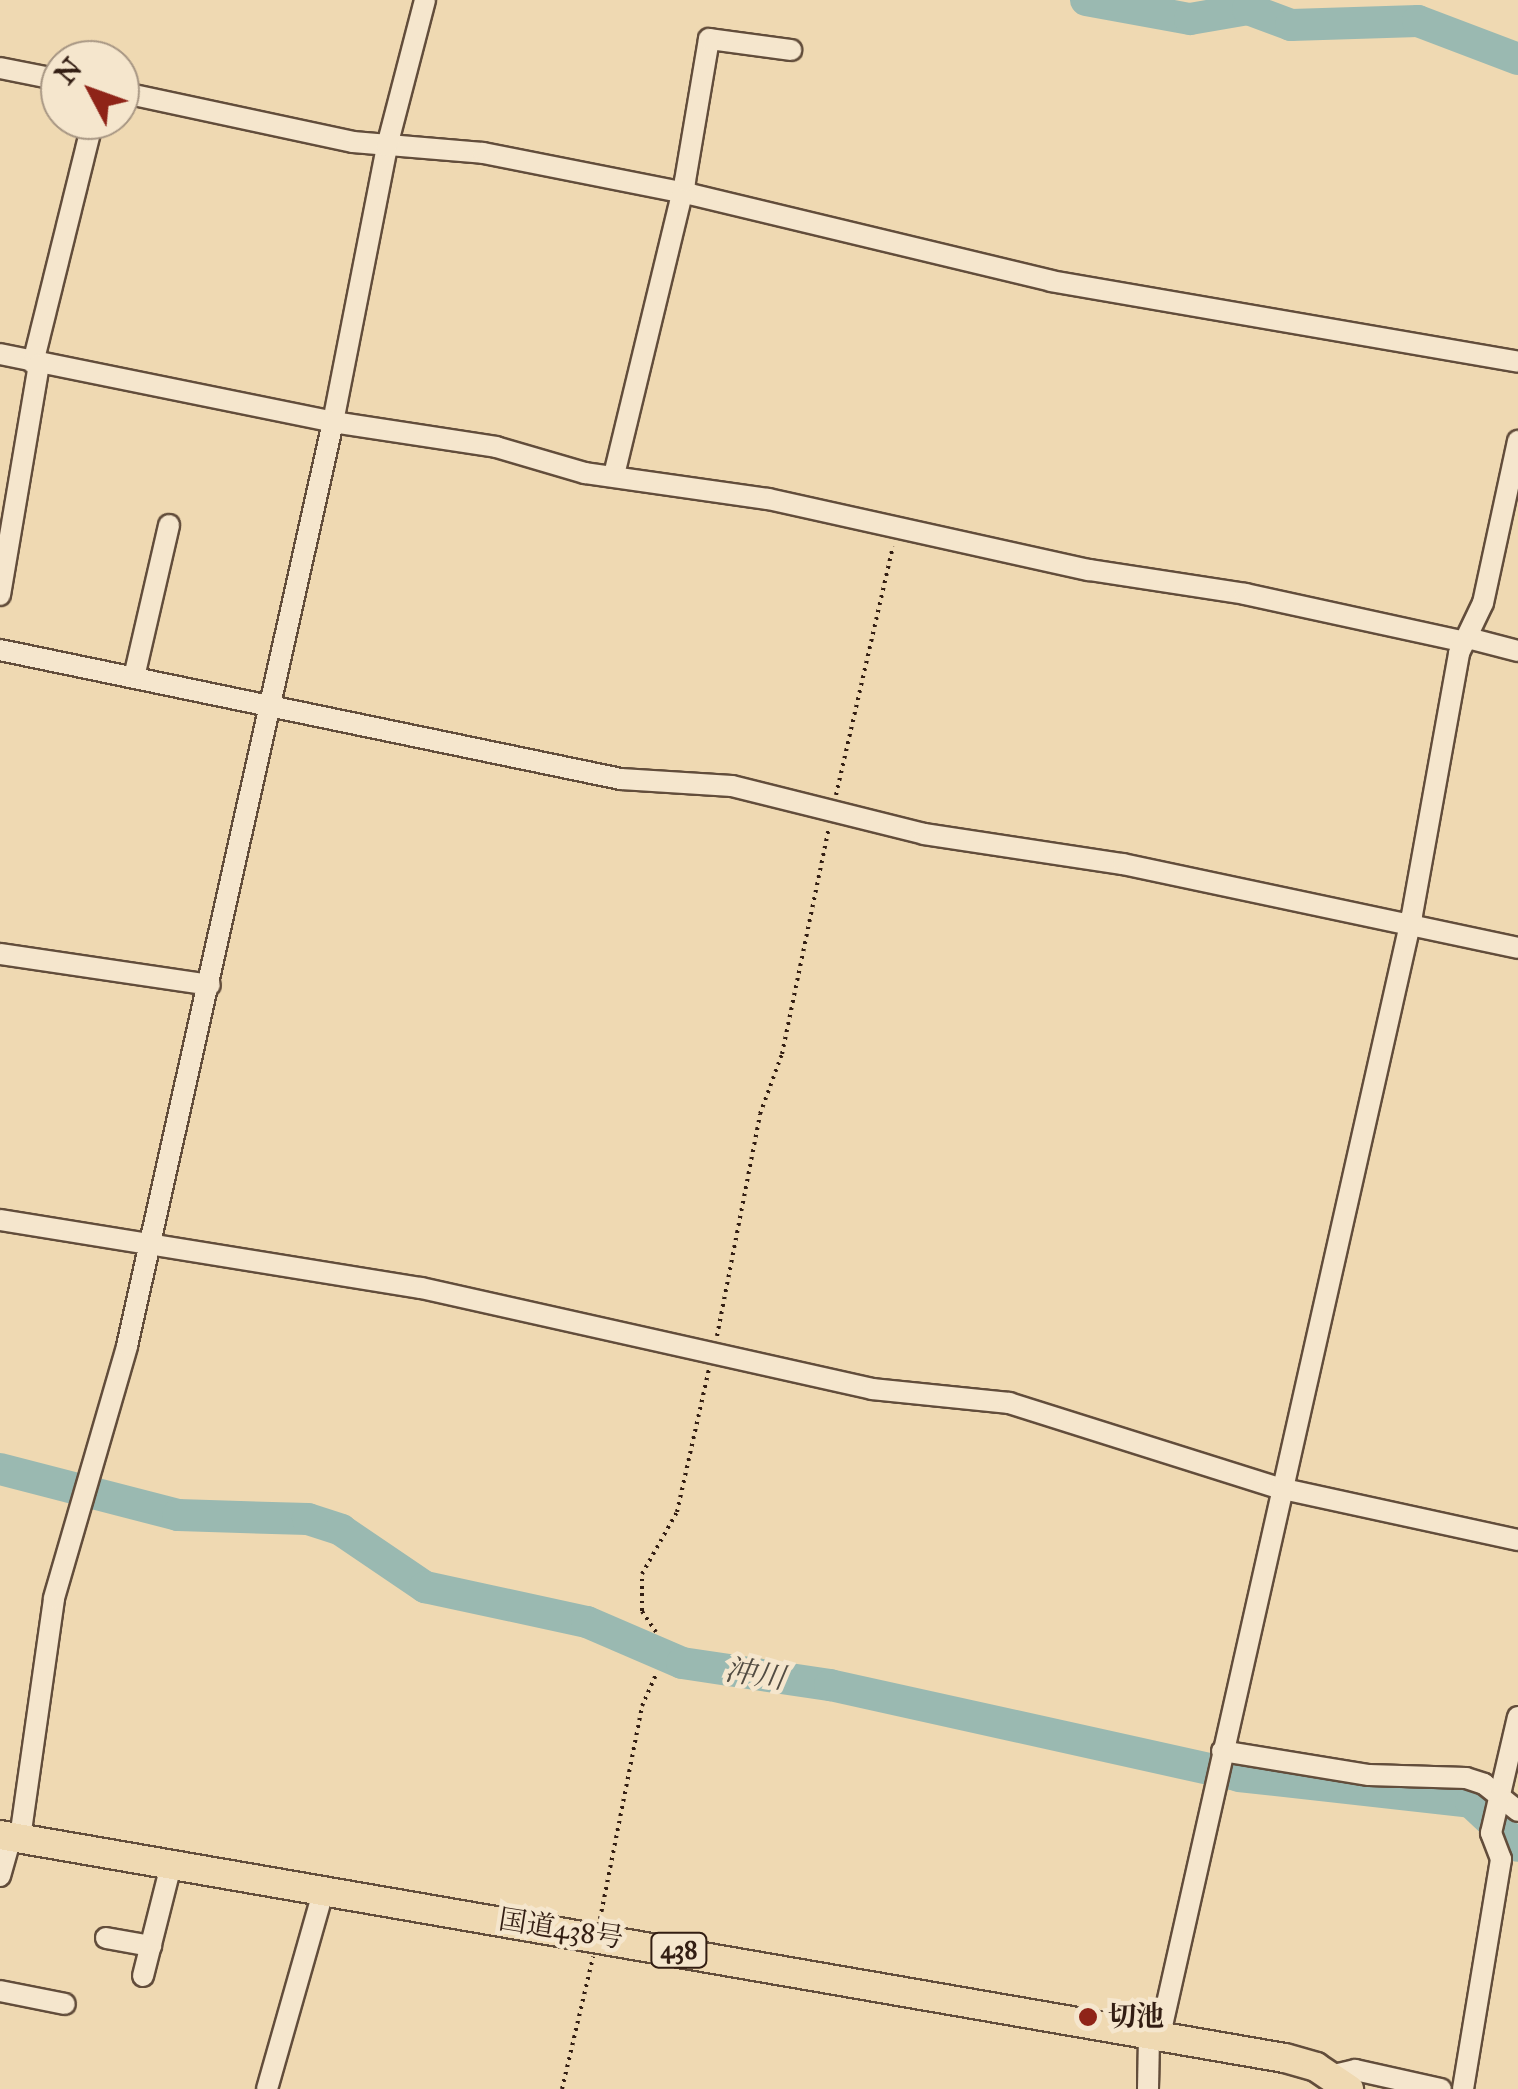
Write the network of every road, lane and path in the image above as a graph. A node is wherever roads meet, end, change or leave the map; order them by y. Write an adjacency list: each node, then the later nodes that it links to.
1 (425, 0): 7 (street)
2 (792, 50): 8 (street)
3 (0, 68): 4 (street)
4 (40, 76)
5 (140, 96): 7 (street)
6 (88, 140): 10 (street)
7 (388, 146): 8 (street); 12 (street)
8 (682, 194): 11 (street); 14 (street)
9 (0, 354): 10 (street)
10 (36, 359): 12 (street); 17 (street)
11 (1518, 362)
12 (333, 416): 14 (street); 22 (street)
13 (1518, 441): 18 (street)
14 (615, 471): 16 (street)
15 (169, 526): 21 (street)
16 (898, 527): 18 (street); 23 (path)
17 (0, 595)
18 (1467, 640): 20 (street); 24 (street)
19 (0, 650): 21 (street)
20 (1518, 651)
21 (134, 677): 22 (street)
22 (271, 708): 23 (street); 27 (street)
23 (833, 807): 24 (street); 30 (path)
24 (1409, 922): 25 (street); 31 (street)
25 (1518, 948)
26 (0, 954): 27 (street)
27 (210, 984): 29 (street)
28 (0, 1220): 29 (street)
29 (148, 1241): 30 (street); 38 (street)
30 (713, 1359): 31 (street); 33 (path)
31 (1280, 1488): 32 (street); 36 (street)
32 (1518, 1540)
33 (656, 1632)
34 (657, 1673): 42 (path)
35 (1518, 1717): 37 (street)
36 (1221, 1756): 37 (street); 48 (street)
37 (1507, 1805): 54 (street)
38 (10, 1837): 39 (highway, 国道438号 / 438); 40 (street)
39 (171, 1866): 41 (highway, 国道438号 / 438); 44 (street)
40 (0, 1876)
41 (323, 1892): 42 (highway, 国道438号 / 438); 50 (street)
42 (597, 1934): 48 (highway, 国道438号 / 438); 51 (path)
43 (106, 1938): 44 (street)
44 (150, 1946): 45 (street)
45 (143, 1976)
46 (0, 1991): 47 (street)
47 (64, 2004)
48 (1154, 2038): 49 (highway, 国道438号 / 438); 52 (street)
49 (1342, 2082): 53 (street)
50 (267, 2089)
51 (562, 2089)
52 (1148, 2089)
53 (1441, 2089)
54 (1463, 2089)

